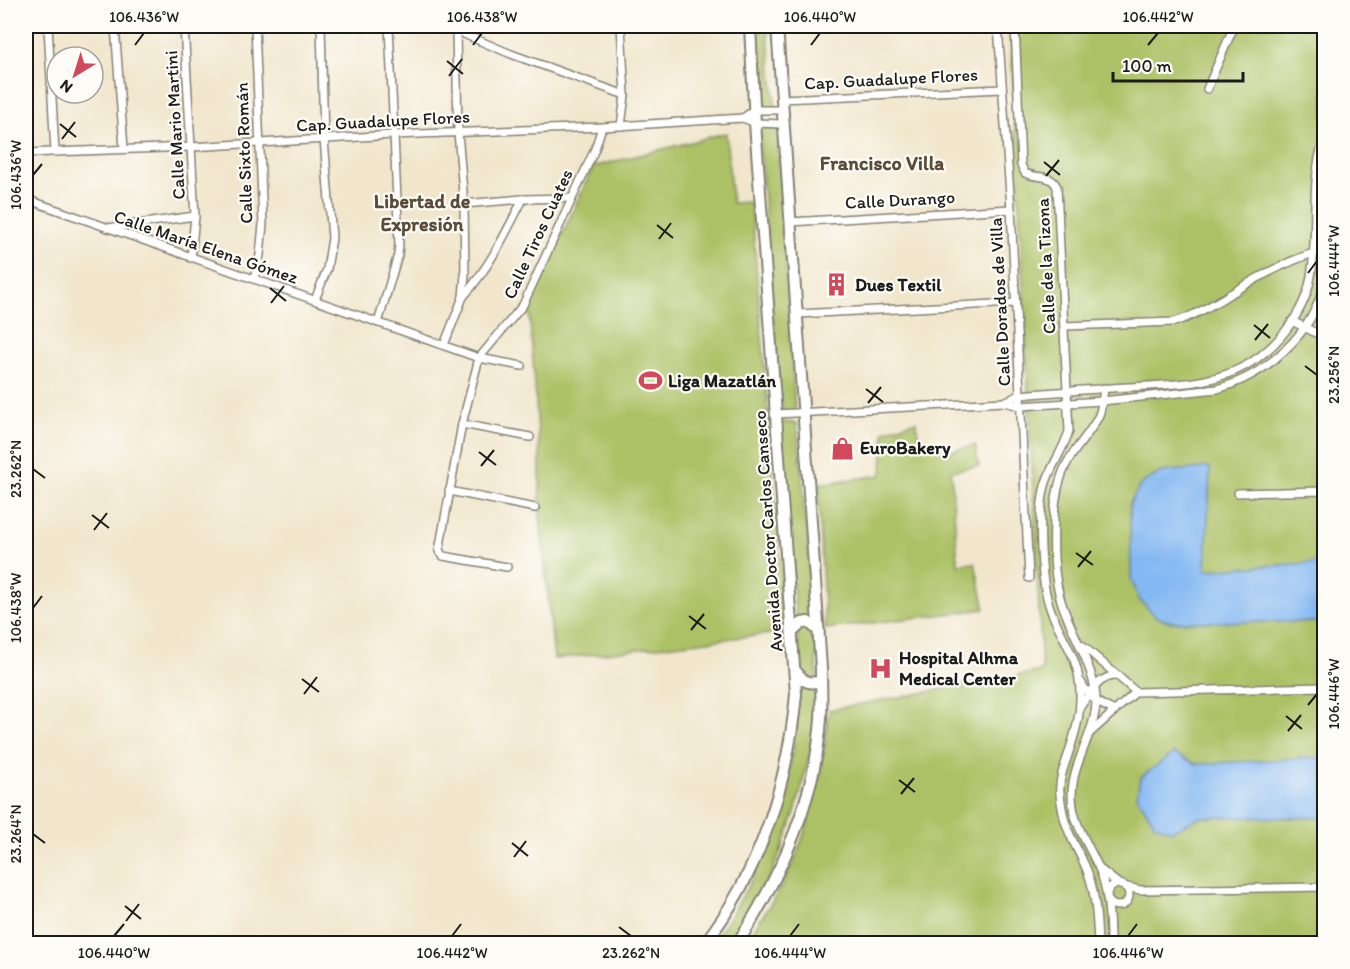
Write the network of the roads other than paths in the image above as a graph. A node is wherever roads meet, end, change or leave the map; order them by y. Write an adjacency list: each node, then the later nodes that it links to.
1 (48, 26): 32 (street)
2 (115, 26): 31 (street)
3 (184, 26): 30 (street, Calle Mario Martini)
4 (255, 26): 29 (street, Calle Sixto Román)
5 (321, 26): 27 (street)
6 (389, 26): 26 (street)
7 (446, 26): 14 (street)
8 (621, 26): 17 (street)
9 (750, 26): 19 (main road, Avenida Doctor Carlos Canseco)
10 (777, 26): 18 (main road)
11 (998, 26): 15 (street, Calle Dorados de Villa)
12 (1015, 26): 53 (street, Calle de la Tizona)
13 (1234, 26): 16 (street)
14 (456, 31): 17 (street); 25 (street)
15 (1002, 88): 18 (street, Cap. Guadalupe Flores); 38 (street, Calle Dorados de Villa)
16 (1207, 89)
17 (626, 95): 23 (street)
18 (782, 105): 19 (street, Cap. Guadalupe Flores); 22 (main road)
19 (754, 110): 20 (street, Cap. Guadalupe Flores); 21 (main road, Avenida Doctor Carlos Canseco)
20 (742, 118): 21 (street, Cap. Guadalupe Flores); 23 (street, Cap. Guadalupe Flores)
21 (755, 123): 22 (street, Cap. Guadalupe Flores); 66 (main road, Avenida Doctor Carlos Canseco)
22 (783, 124): 40 (main road)
23 (621, 126): 24 (street, Cap. Guadalupe Flores)
24 (602, 127): 25 (street, Cap. Guadalupe Flores); 34 (street, Calle Tiros Cuates)
25 (458, 132): 26 (street, Cap. Guadalupe Flores); 37 (street)
26 (393, 135): 27 (street, Cap. Guadalupe Flores); 52 (street)
27 (324, 138): 29 (street, Cap. Guadalupe Flores); 48 (street)
28 (1324, 139): 43 (street)
29 (259, 141): 30 (street, Cap. Guadalupe Flores); 45 (street, Calle Sixto Román)
30 (191, 147): 31 (street, Cap. Guadalupe Flores); 39 (street, Calle Mario Martini)
31 (124, 149): 32 (street, Cap. Guadalupe Flores)
32 (56, 152): 33 (street, Cap. Guadalupe Flores)
33 (26, 153)
34 (571, 198): 36 (street); 57 (street, Calle Tiros Cuates)
35 (26, 199): 41 (street, Calle María Elena Gómez)
36 (523, 199): 37 (street); 47 (street)
37 (464, 204): 47 (street)
38 (1011, 209): 40 (street, Calle Durango); 49 (street, Calle Dorados de Villa)
39 (195, 216): 41 (street); 44 (street, Calle Mario Martini)
40 (790, 222): 50 (main road)
41 (106, 228): 44 (street, Calle María Elena Gómez)
42 (1324, 250): 43 (street)
43 (1314, 253): 51 (street); 53 (street)
44 (190, 258): 45 (street, Calle María Elena Gómez)
45 (255, 279): 48 (street, Calle María Elena Gómez)
46 (1324, 283): 54 (street)
47 (464, 297): 56 (street)
48 (315, 300): 52 (street, Calle María Elena Gómez)
49 (1015, 303): 50 (street); 61 (street, Calle Dorados de Villa)
50 (798, 314): 67 (main road)
51 (1292, 321): 54 (street); 59 (street)
52 (378, 323): 56 (street, Calle María Elena Gómez)
53 (1065, 326): 60 (street, Calle de la Tizona)
54 (1304, 328): 55 (street); 62 (street)
55 (1324, 337)
56 (444, 345): 57 (street, Calle María Elena Gómez)
57 (479, 358): 58 (street, Calle María Elena Gómez); 68 (street, Calle Tiros Cuates)
58 (522, 366)
59 (1104, 388): 60 (street); 62 (street)
60 (1067, 391): 61 (street); 64 (street, Calle de la Tizona)
61 (1020, 395): 63 (street); 65 (street, Calle Dorados de Villa)
62 (1102, 401): 64 (street); 71 (street)
63 (1004, 402): 65 (street); 67 (street)
64 (1068, 402): 65 (street); 70 (street, Calle de la Tizona)
65 (1020, 406): 77 (street, Calle Dorados de Villa)
66 (776, 414): 67 (street); 79 (main road, Avenida Doctor Carlos Canseco)
67 (804, 414): 78 (main road)
68 (462, 424): 69 (street); 72 (street, Calle Tiros Cuates)
69 (530, 437)
70 (1066, 440): 71 (street); 83 (street)
71 (1079, 444): 80 (street)
72 (448, 491): 75 (street); 76 (street, Calle Tiros Cuates)
73 (1324, 491): 74 (street)
74 (1238, 493)
75 (535, 508)
76 (507, 567)
77 (1029, 578)
78 (819, 631): 79 (main road); 84 (main road)
79 (792, 632): 81 (main road, Avenida Doctor Carlos Canseco)
80 (1080, 644): 82 (street); 86 (street)
81 (794, 670): 84 (main road); 102 (main road, Avenida Doctor Carlos Canseco)
82 (1119, 676): 86 (street); 87 (street)
83 (1080, 680): 88 (street); 90 (street)
84 (821, 681): 103 (main road)
85 (1324, 687): 87 (street)
86 (1095, 688): 88 (street); 89 (street)
87 (1136, 692): 91 (street)
88 (1089, 695): 89 (street); 90 (street)
89 (1096, 702): 91 (street); 92 (street)
90 (1080, 707): 96 (street)
91 (1115, 711): 92 (street)
92 (1090, 733): 93 (street)
93 (1098, 867): 94 (street); 98 (street)
94 (1121, 885): 97 (street); 98 (street); 99 (street)
95 (1324, 887): 97 (street)
96 (1093, 888): 98 (street); 100 (street)
97 (1140, 890): 99 (street)
98 (1107, 898): 99 (street); 100 (street); 101 (street)
99 (1125, 902): 101 (street)
100 (1095, 913): 104 (street)
101 (1110, 922): 105 (street)
102 (704, 944)
103 (737, 944)
104 (1098, 944)
105 (1110, 944)

